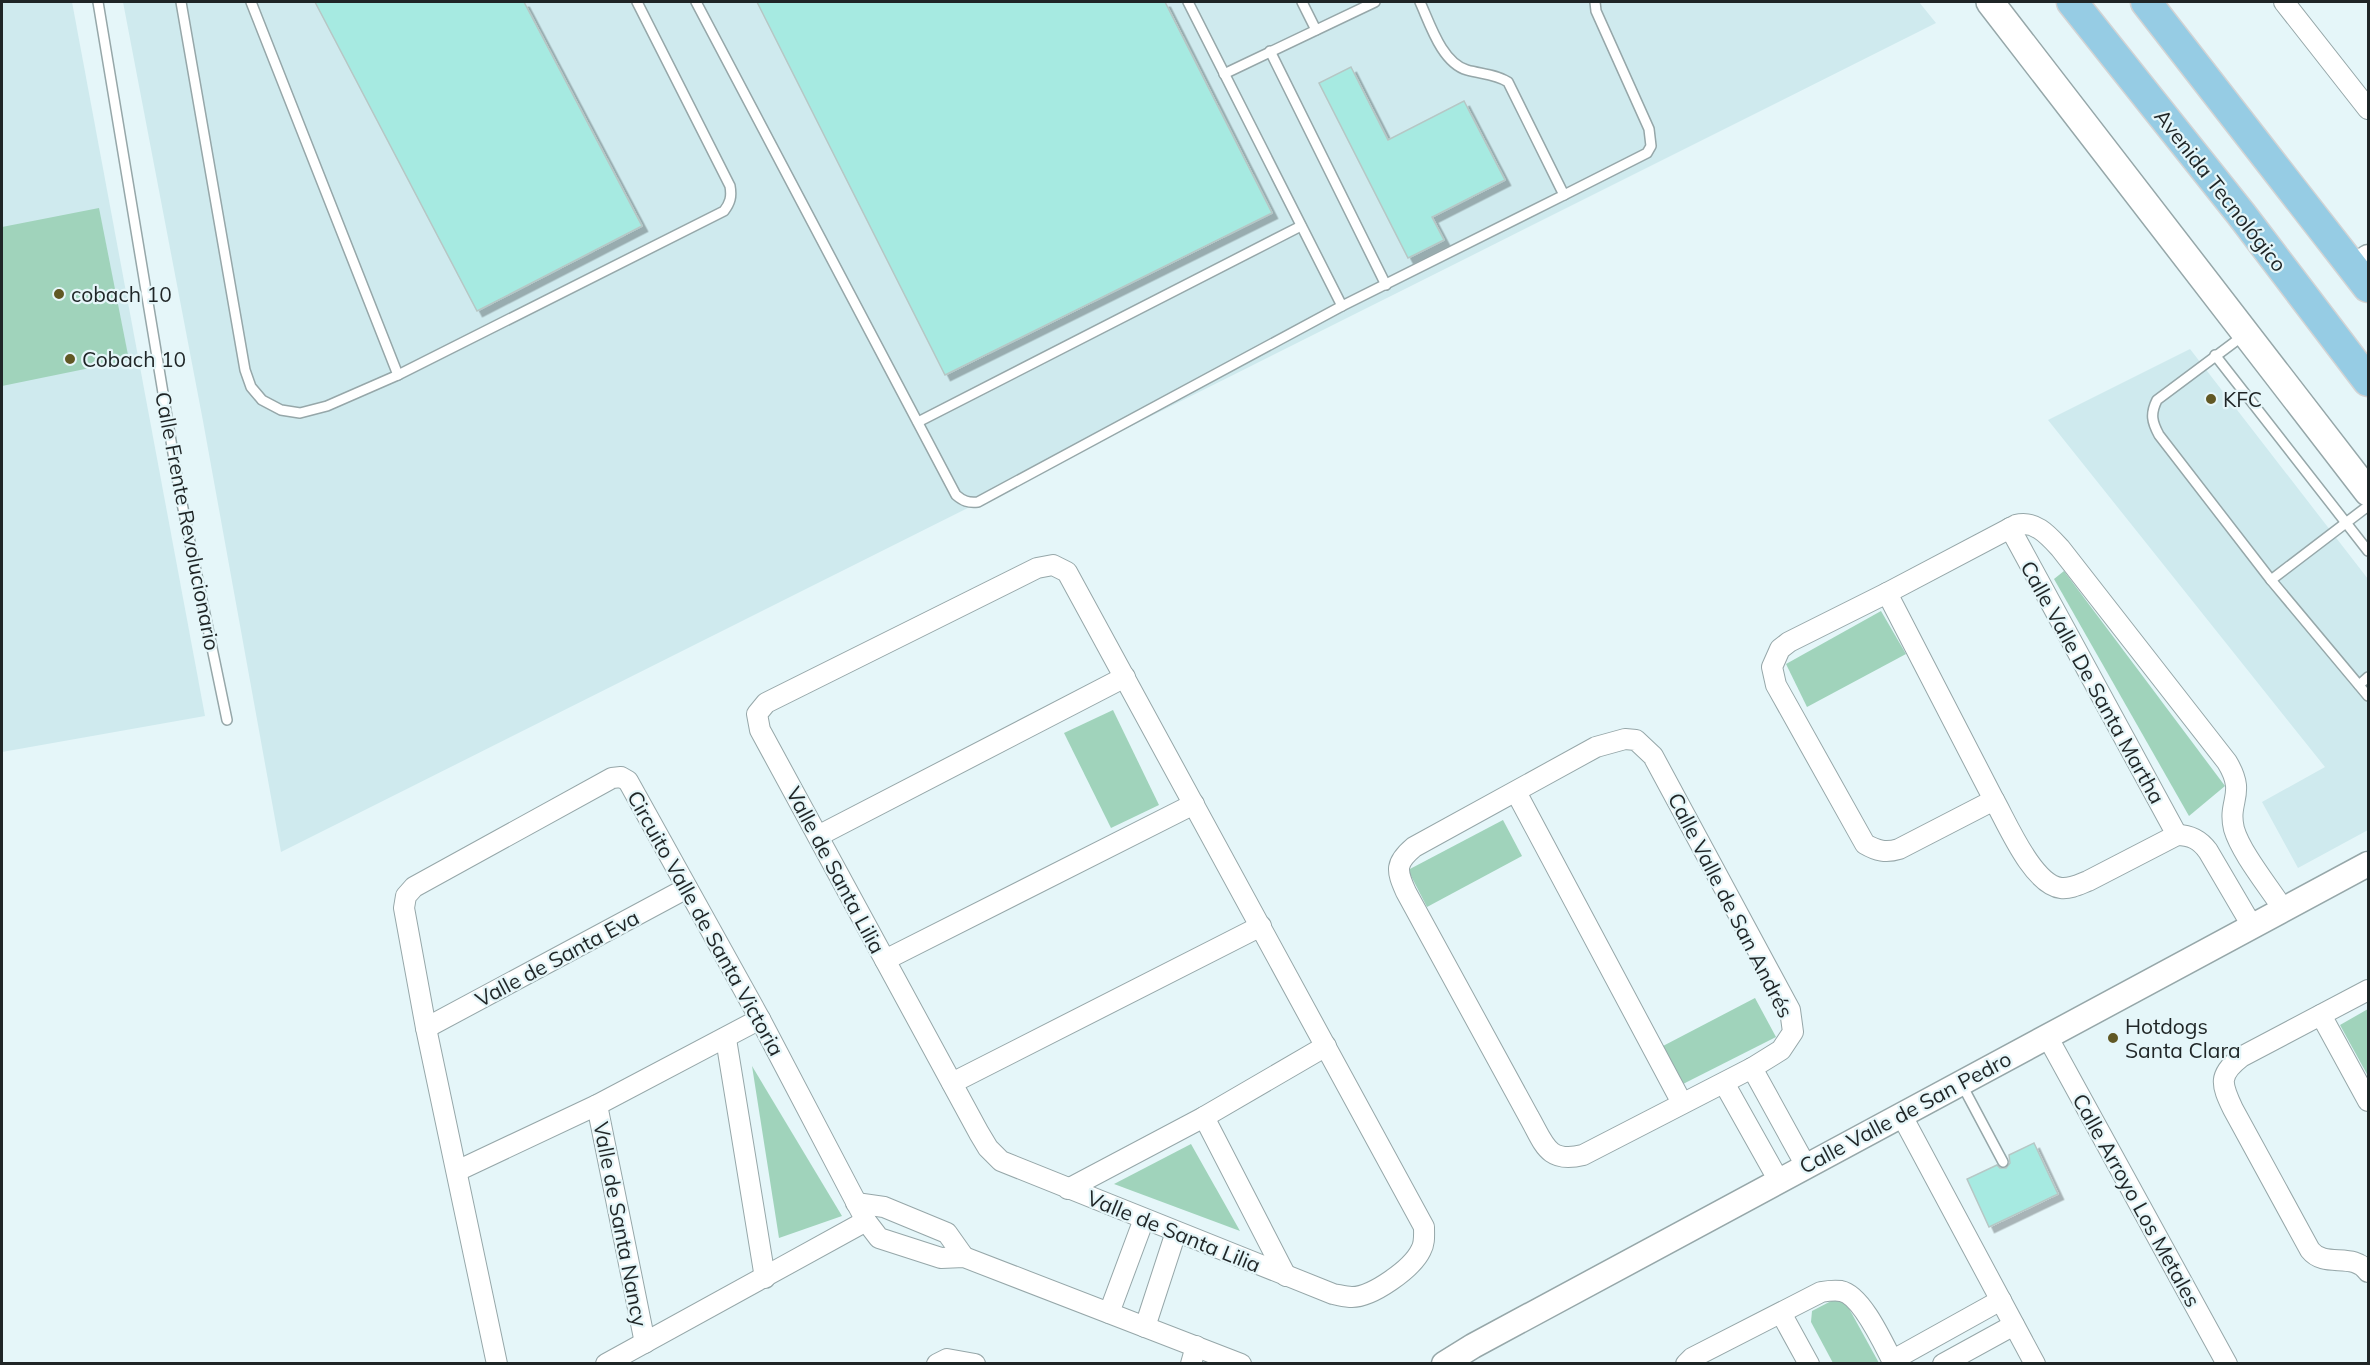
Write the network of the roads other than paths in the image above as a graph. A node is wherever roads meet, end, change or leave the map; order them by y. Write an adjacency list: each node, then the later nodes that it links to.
1 (98, 2): 40 (lane, Calle Frente Revolucionario)
2 (181, 2): 26 (lane)
3 (251, 2): 26 (lane)
4 (637, 2): 26 (lane)
5 (696, 2): 28 (lane)
6 (1188, 2): 17 (lane)
7 (1302, 2): 15 (lane)
8 (1375, 2): 15 (lane)
9 (1420, 2): 19 (lane)
10 (1595, 2): 19 (lane)
11 (1990, 2): 24 (main road)
12 (2072, 2): 27 (main road, Avenida Tecnológico)
13 (2146, 2): 21 (main road)
14 (2284, 2): 18 (street)
15 (1316, 30): 16 (lane)
16 (1270, 51): 17 (lane); 22 (lane)
17 (1224, 74): 20 (lane)
18 (2368, 109)
19 (1564, 195): 22 (lane)
20 (1301, 226): 23 (lane); 28 (lane)
21 (2364, 271)
22 (1386, 285): 23 (lane)
23 (1342, 306): 28 (lane)
24 (2246, 333): 25 (lane); 29 (main road)
25 (2215, 355): 31 (lane); 34 (lane)
26 (398, 375)
27 (2368, 381)
28 (918, 422)
29 (2368, 492)
30 (2368, 506): 31 (lane)
31 (2347, 523): 33 (lane); 34 (lane)
32 (2010, 528): 35 (street); 44 (street, Calle Valle De Santa Martha); 48 (street)
33 (2368, 551)
34 (2271, 580): 38 (lane)
35 (1887, 593): 42 (street); 42 (street)
36 (1125, 677): 43 (street, Valle de Santa Lilia); 45 (street); 45 (street, Valle de Santa Lilia)
37 (2368, 677): 38 (lane)
38 (2359, 685): 39 (lane)
39 (2368, 696)
40 (227, 720)
41 (1515, 792): 59 (street, Calle Valle de San Andrés); 64 (street); 64 (street, Calle Valle de San Andrés)
42 (1994, 800): 44 (street)
43 (1194, 804): 49 (street, Valle de Santa Lilia); 51 (street)
44 (2177, 835): 50 (street)
45 (818, 836): 51 (street, Valle de Santa Lilia)
46 (2368, 864): 48 (street, Calle Valle de San Pedro)
47 (687, 888): 54 (street, Circuito Valle de Santa Victoria); 55 (street, Valle de Santa Eva); 55 (street, Circuito Valle de Santa Victoria)
48 (2283, 909): 50 (street, Calle Valle de San Pedro)
49 (1261, 926): 58 (street, Valle de Santa Lilia); 60 (street)
50 (2252, 926): 56 (street, Calle Valle de San Pedro)
51 (885, 960): 60 (street, Valle de Santa Lilia)
52 (2368, 990): 53 (street)
53 (2321, 1015): 63 (street); 78 (street)
54 (760, 1020): 57 (street); 73 (street, Circuito Valle de Santa Victoria)
55 (426, 1028): 70 (street, Circuito Valle de Santa Victoria)
56 (2047, 1036): 62 (street, Calle Valle de San Pedro); 99 (street, Calle Arroyo Los Metales)
57 (726, 1039): 65 (street); 80 (street)
58 (1326, 1046): 67 (street); 79 (street, Valle de Santa Lilia)
59 (1752, 1068): 61 (street, Calle Valle de San Andrés); 69 (street)
60 (952, 1083): 72 (street, Valle de Santa Lilia)
61 (1724, 1083): 64 (street, Calle Valle de San Andrés); 71 (street)
62 (1961, 1083): 66 (street, Calle Valle de San Pedro); 68 (lane)
63 (2368, 1101)
64 (1682, 1103)
65 (597, 1105): 70 (street); 86 (street, Valle de Santa Nancy)
66 (1902, 1116): 69 (street, Calle Valle de San Pedro); 81 (street)
67 (1204, 1117): 72 (street); 79 (street)
68 (2003, 1162)
69 (1806, 1166): 71 (street, Calle Valle de San Pedro)
70 (457, 1171): 91 (street, Circuito Valle de Santa Victoria)
71 (1779, 1180): 94 (street, Calle Valle de San Pedro)
72 (1068, 1189): 74 (street, Valle de Santa Lilia)
73 (856, 1203): 75 (street, Circuito Valle de Santa Victoria); 77 (street)
74 (1144, 1220): 76 (street, Valle de Santa Lilia); 82 (street)
75 (866, 1221): 77 (street, Circuito Valle de Santa Victoria); 80 (street)
76 (1176, 1232): 79 (street, Valle de Santa Lilia); 85 (street)
77 (964, 1257): 82 (street, Circuito Valle de Santa Victoria)
78 (2368, 1272)
79 (1286, 1276)
80 (765, 1278): 86 (street)
81 (2001, 1300): 84 (street); 90 (street)
82 (1109, 1313): 85 (street, Circuito Valle de Santa Victoria)
83 (1781, 1313): 90 (street); 95 (street); 96 (street)
84 (2014, 1325): 97 (street); 98 (street)
85 (1145, 1327): 87 (street, Circuito Valle de Santa Victoria)
86 (645, 1343): 92 (street)
87 (1194, 1355): 89 (street, Circuito Valle de Santa Victoria)
88 (944, 1362): 93 (street)
89 (1235, 1362)
90 (1893, 1362)
91 (497, 1364)
92 (606, 1364)
93 (975, 1364)
94 (1444, 1364)
95 (1686, 1364)
96 (1809, 1364)
97 (1942, 1364)
98 (2035, 1364)
99 (2227, 1364)

